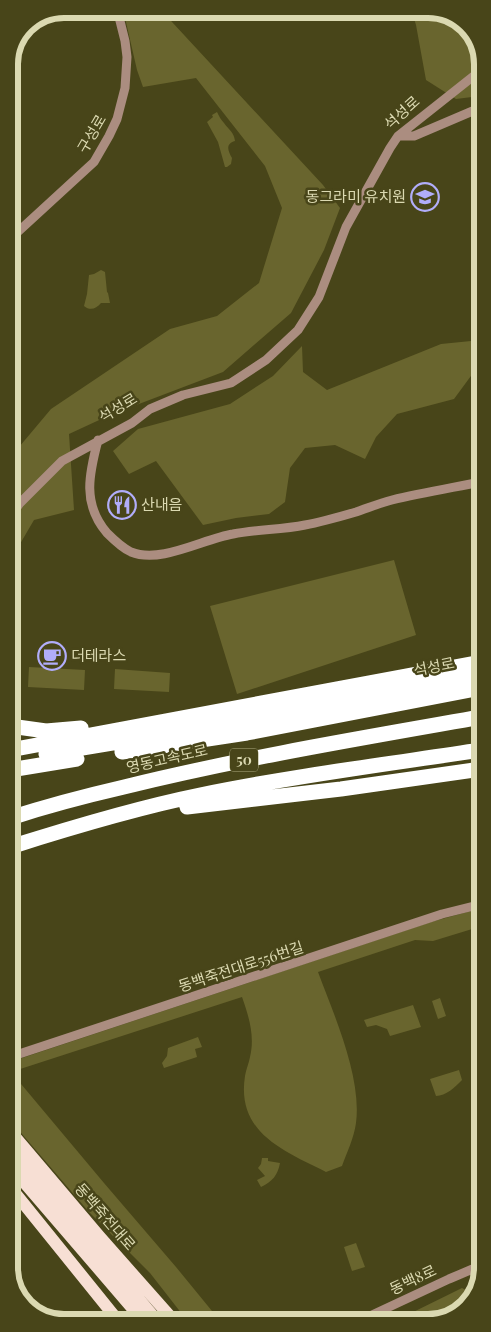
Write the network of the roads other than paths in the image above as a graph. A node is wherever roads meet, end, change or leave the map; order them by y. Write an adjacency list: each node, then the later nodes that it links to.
1 (119, 18): 5 (street, 구성로)
2 (474, 76): 4 (street, 석성로)
3 (474, 110): 4 (street)
4 (398, 136): 6 (street, 석성로)
5 (18, 232)
6 (98, 440): 7 (street, 석성로); 8 (street)
7 (474, 483)
8 (18, 506)
9 (474, 663): 14 (highway, 석성로)
10 (474, 677): 13 (highway, 석성로)
11 (474, 689): 18 (highway)
12 (474, 718): 23 (highway, 영동고속도로 / 50)
13 (244, 721): 18 (highway); 19 (highway, 석성로)
14 (155, 723): 15 (highway); 16 (highway, 석성로)
15 (18, 727)
16 (18, 749)
17 (474, 751): 22 (highway, 50)
18 (116, 753): 20 (highway)
19 (18, 759)
20 (18, 769)
21 (474, 770): 22 (highway)
22 (116, 815): 24 (highway, 50)
23 (18, 816)
24 (18, 845)
25 (474, 906): 26 (street, 동백죽전대로556번길)
26 (18, 1054)
27 (18, 1140): 35 (main road, 동백죽전대로)
28 (18, 1156): 34 (main road, 동백죽전대로)
29 (18, 1175): 33 (main road)
30 (18, 1198): 32 (main road)
31 (473, 1269): 36 (street, 동백8로)
32 (113, 1314)
33 (137, 1314)
34 (151, 1314)
35 (168, 1314)
36 (374, 1314)

